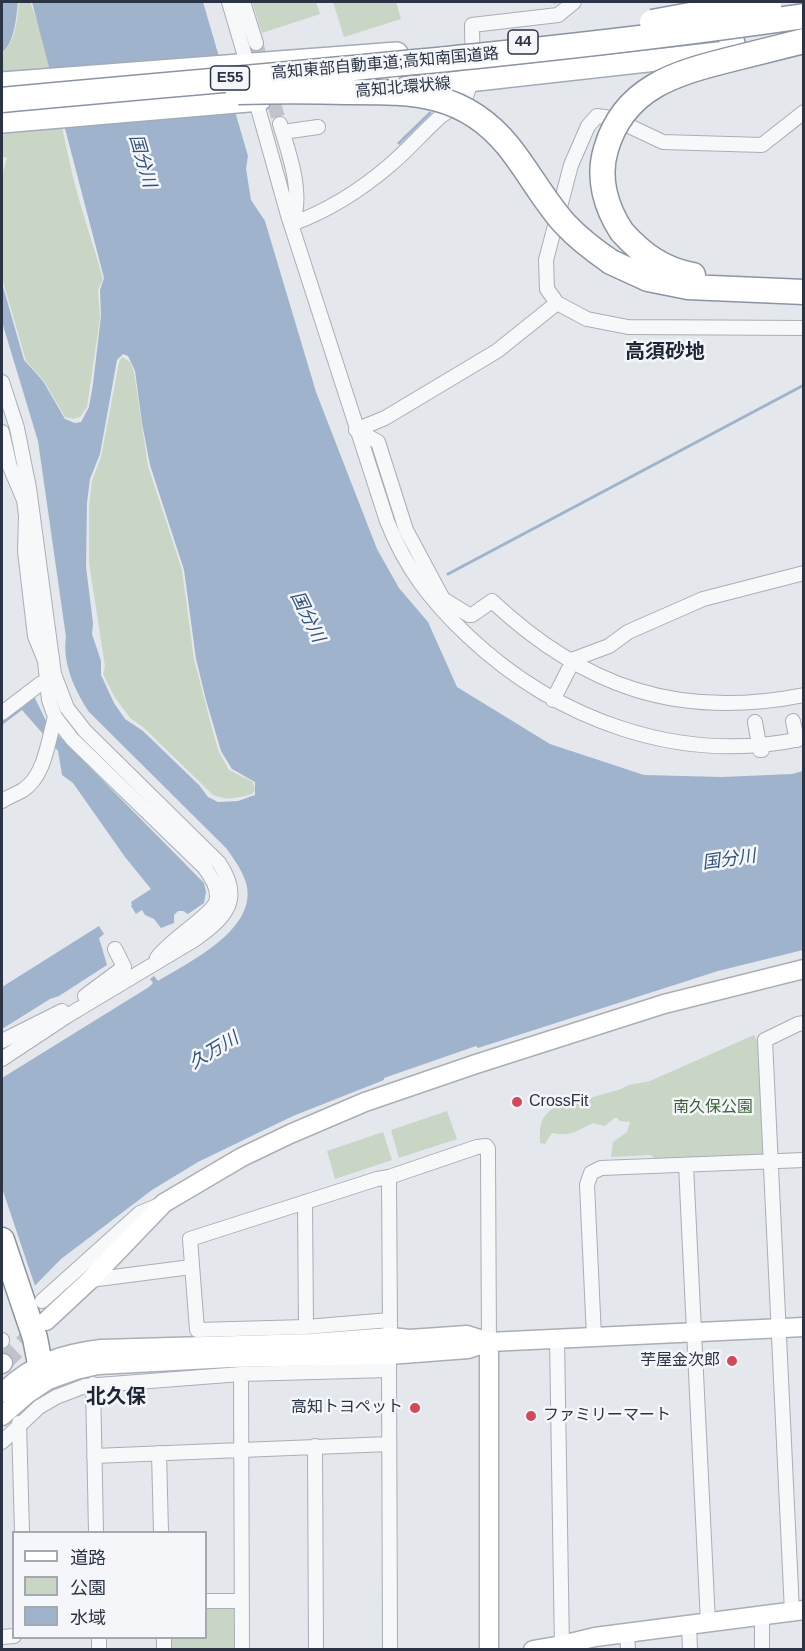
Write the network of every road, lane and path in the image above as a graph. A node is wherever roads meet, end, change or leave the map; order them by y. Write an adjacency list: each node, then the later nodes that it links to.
1 (229, 2): 12 (street)
2 (243, 2): 9 (street)
3 (574, 2): 11 (street)
4 (804, 3): 11 (highway, bridge)
5 (804, 8): 6 (main road, 44)
6 (729, 9): 10 (highway); 11 (main road, 44)
7 (804, 16): 11 (highway, 高知東部自動車道;高知南国道路 / E55, bridge)
8 (804, 42): 10 (main road, 高知北環状線 / 44); 21 (highway, bridge)
9 (256, 43)
10 (735, 51): 13 (main road, 高知北環状線 / 44)
11 (465, 52): 12 (main road, 44); 13 (street); 15 (highway, 高知東部自動車道;高知南国道路 / E55, bridge)
12 (244, 63): 14 (main road, 44)
13 (470, 82): 16 (main road, 高知北環状線 / 44); 20 (street)
14 (2, 83)
15 (2, 100): 22 (highway, bridge)
16 (254, 101): 18 (main road, 高知北環状線 / 44); 20 (street)
17 (804, 112): 23 (street)
18 (2, 122)
19 (318, 127): 20 (street)
20 (292, 224): 26 (street)
21 (804, 281)
22 (804, 292)
23 (557, 303): 24 (street); 26 (street)
24 (804, 328)
25 (2, 382): 28 (street)
26 (356, 430): 30 (street)
27 (2, 432): 28 (street)
28 (29, 510): 32 (street)
29 (804, 573): 31 (street)
30 (440, 601): 31 (street); 35 (street)
31 (572, 663): 34 (street); 35 (street)
32 (49, 666): 33 (street); 44 (street)
33 (46, 682): 36 (street); 37 (street)
34 (804, 695)
35 (553, 700): 41 (street)
36 (2, 713)
37 (54, 721): 42 (street); 44 (street)
38 (793, 721): 40 (street)
39 (755, 722): 41 (street)
40 (801, 742): 41 (street)
41 (760, 745)
42 (2, 801)
43 (115, 949): 46 (street)
44 (154, 964): 46 (street)
45 (804, 969): 55 (street)
46 (65, 1013): 48 (street); 49 (street)
47 (804, 1023): 51 (street)
48 (2, 1041)
49 (2, 1059)
50 (804, 1160): 51 (street)
51 (770, 1161): 52 (street); 63 (street)
52 (686, 1165): 64 (street); 65 (street)
53 (389, 1178): 54 (street); 67 (street); 68 (street)
54 (305, 1202): 57 (street); 61 (street)
55 (164, 1203): 58 (street); 60 (street)
56 (2, 1240): 60 (highway)
57 (191, 1267): 58 (street); 61 (street)
58 (90, 1280): 60 (street)
59 (2, 1285): 60 (highway)
60 (22, 1323): 69 (highway)
61 (306, 1327): 68 (street)
62 (804, 1327): 63 (street)
63 (778, 1328): 64 (street); 86 (street)
64 (694, 1332): 65 (street); 88 (street)
65 (594, 1337): 66 (street)
66 (558, 1338): 67 (street); 91 (street)
67 (489, 1342): 68 (street); 95 (street)
68 (389, 1345): 69 (street); 70 (street); 76 (street)
69 (44, 1372): 72 (street); 73 (street)
70 (241, 1374): 71 (street); 78 (street)
71 (93, 1384): 74 (street); 80 (street)
72 (2, 1393)
73 (2, 1416)
74 (20, 1424): 75 (street); 81 (street)
75 (2, 1442)
76 (389, 1444): 77 (street); 94 (street)
77 (315, 1446): 78 (street); 93 (street)
78 (241, 1449): 79 (street); 85 (street)
79 (159, 1453): 80 (street); 83 (street)
80 (94, 1456): 82 (street)
81 (22, 1531)
82 (96, 1531)
83 (161, 1531)
84 (207, 1601): 85 (street)
85 (242, 1601): 92 (street)
86 (798, 1611): 87 (street)
87 (762, 1616): 88 (street); 98 (street)
88 (708, 1623): 89 (street)
89 (689, 1625): 90 (street); 97 (street)
90 (628, 1641): 91 (street)
91 (562, 1647): 96 (street)
92 (242, 1650)
93 (316, 1650)
94 (390, 1650)
95 (489, 1650)
96 (532, 1650)
97 (690, 1650)
98 (762, 1650)

